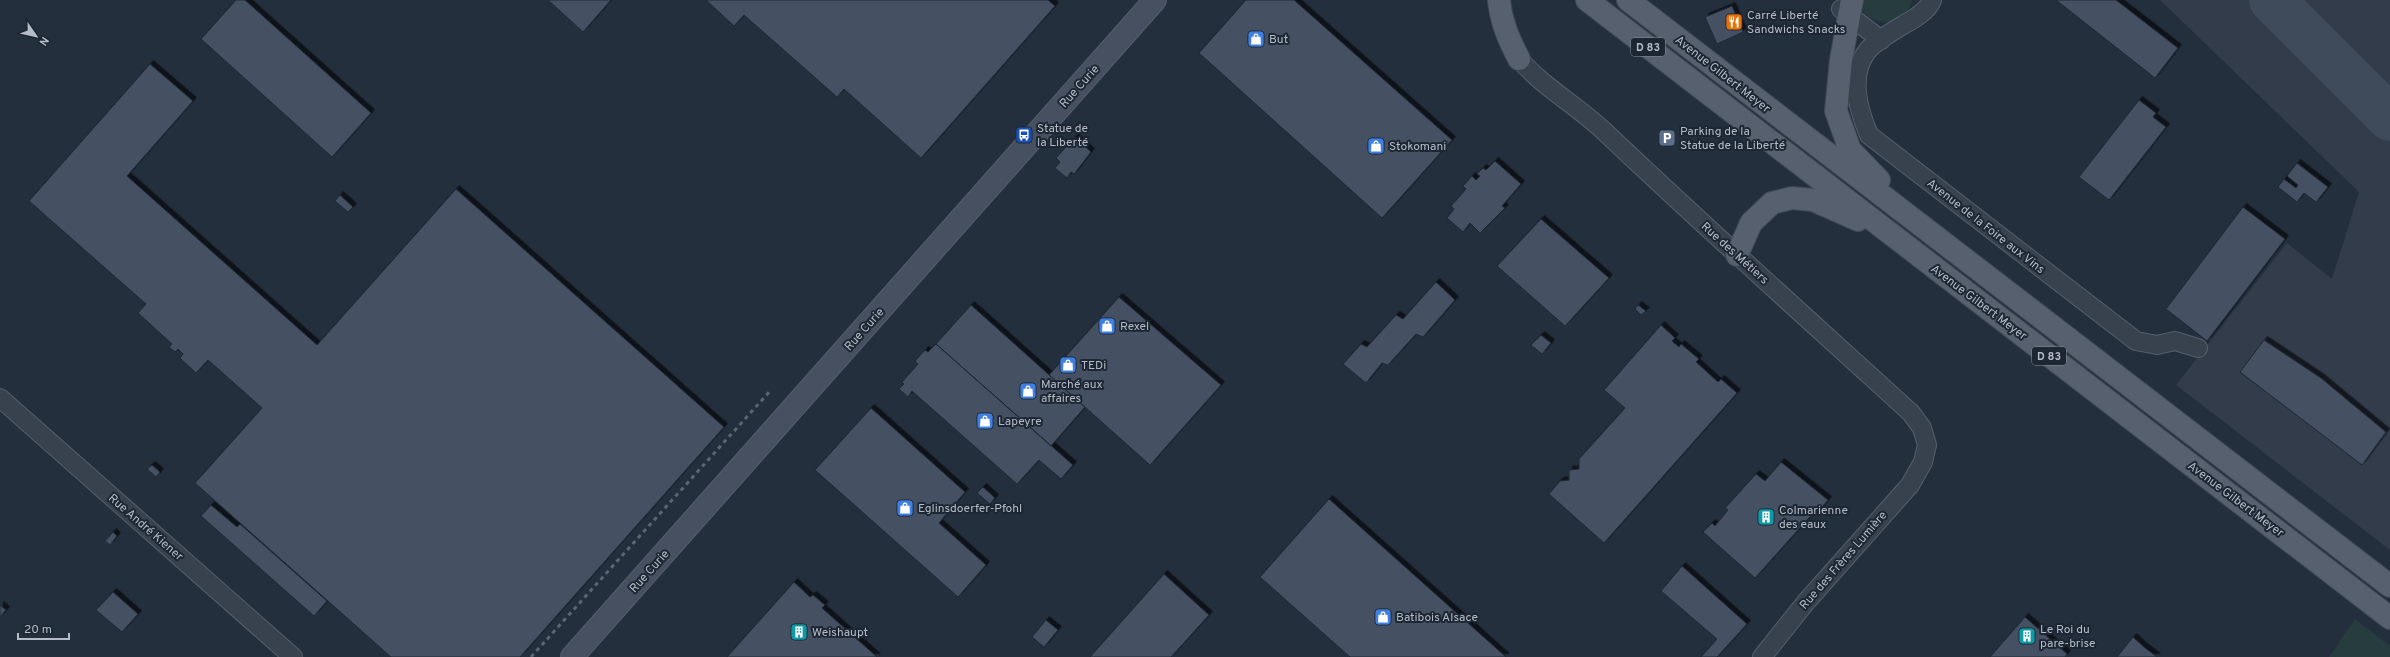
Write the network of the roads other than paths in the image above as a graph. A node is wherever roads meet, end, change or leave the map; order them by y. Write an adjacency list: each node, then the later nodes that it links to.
1 (1154, 0): 18 (main road, Rue Curie)
2 (1499, 0): 8 (main road)
3 (1587, 0): 9 (main road, Avenue Gilbert Meyer / D 83)
4 (1628, 0): 10 (main road, Avenue Gilbert Meyer / D 83)
5 (1933, 0): 7 (street, Avenue de la Foire aux Vins)
6 (1848, 6): 7 (street); 10 (main road)
7 (1881, 40): 12 (street, Avenue de la Foire aux Vins)
8 (1519, 59): 11 (street, Rue des Métiers)
9 (1888, 232): 11 (main road); 16 (main road, Avenue Gilbert Meyer / D 83)
10 (1928, 232): 15 (main road, Avenue Gilbert Meyer / D 83)
11 (1737, 255): 14 (street, Rue des Métiers)
12 (2198, 348)
13 (0, 398): 17 (street, Rue André Kiener)
14 (1923, 462): 19 (street, Rue des Frères Lumière)
15 (2390, 586)
16 (2390, 618)
17 (293, 657)
18 (572, 657)
19 (1762, 657)

